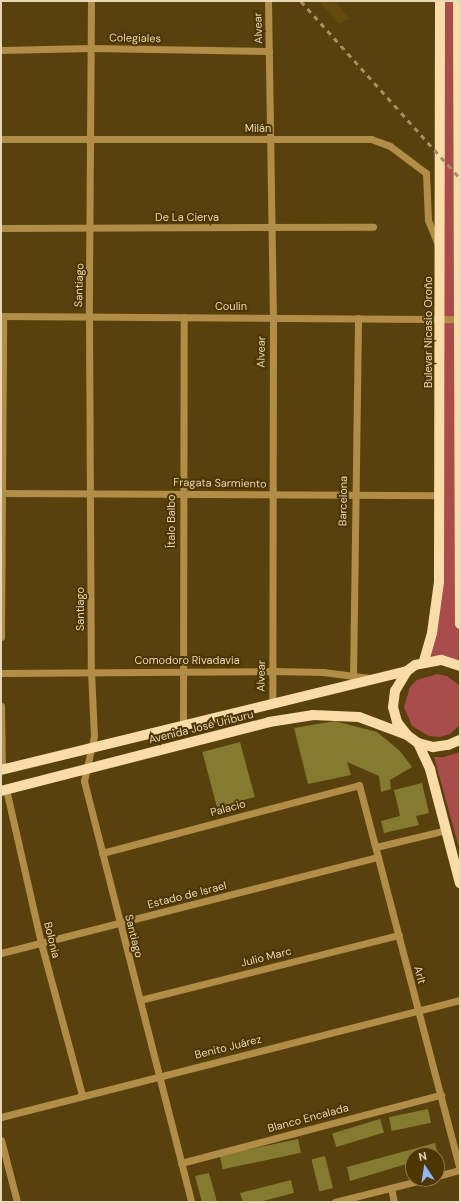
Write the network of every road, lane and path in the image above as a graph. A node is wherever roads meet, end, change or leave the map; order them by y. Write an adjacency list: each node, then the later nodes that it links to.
1 (91, 1): 5 (street, Santiago)
2 (268, 1): 7 (street, Alvear)
3 (440, 1): 16 (main road, Bulevar Nicasio Oroño)
4 (458, 1): 8 (main road)
5 (91, 48): 6 (street, Colegiales); 7 (street, Colegiales); 9 (street, Santiago)
6 (1, 50)
7 (269, 51): 11 (street, Alvear)
8 (459, 51): 23 (main road)
9 (91, 138): 10 (street, Milán); 11 (street, Milán); 15 (street, Santiago)
10 (1, 139)
11 (270, 139): 12 (street, Alvear); 16 (street, Milán)
12 (272, 227): 13 (street, De La Cierva); 15 (street, De La Cierva); 20 (street, Alvear)
13 (373, 227)
14 (1, 228): 15 (street, De La Cierva)
15 (92, 228): 18 (street, Santiago)
16 (440, 249): 22 (main road, Bulevar Nicasio Oroño)
17 (2, 316): 18 (street, Coulin); 25 (street)
18 (89, 316): 19 (street, Coulin); 24 (street, Santiago)
19 (184, 317): 20 (street, Coulin); 26 (street, Ítalo Balbo)
20 (273, 318): 21 (street, Coulin); 27 (street, Alvear)
21 (358, 318): 22 (street, Coulin); 29 (street, Barcelona)
22 (440, 318): 23 (street, Coulin); 28 (main road, Bulevar Nicasio Oroño)
23 (459, 319): 30 (main road)
24 (91, 492): 25 (street, Fragata Sarmiento); 26 (street, Fragata Sarmiento); 36 (street, Santiago)
25 (2, 493): 33 (street)
26 (182, 493): 27 (street, Fragata Sarmiento); 39 (street, Ítalo Balbo)
27 (270, 494): 29 (street, Fragata Sarmiento); 37 (street, Alvear)
28 (439, 495): 29 (street, Fragata Sarmiento); 34 (main road, Bulevar Nicasio Oroño)
29 (354, 496): 41 (street, Barcelona)
30 (460, 531): 31 (main road)
31 (460, 614): 32 (main road)
32 (460, 624)
33 (1, 637)
34 (424, 661): 35 (main road); 38 (main road)
35 (457, 662)
36 (91, 671): 39 (street, Comodoro Rivadavia); 40 (street, Comodoro Rivadavia); 48 (street, Santiago)
37 (273, 671): 39 (street, Comodoro Rivadavia); 41 (street, Comodoro Rivadavia); 42 (street, Alvear)
38 (407, 671): 41 (main road, Avenida José Uriburu); 45 (main road)
39 (182, 672): 44 (street, Ítalo Balbo)
40 (1, 673)
41 (353, 680): 42 (main road, Avenida José Uriburu)
42 (272, 703): 44 (main road, Avenida José Uriburu)
43 (1, 706): 50 (street)
44 (183, 725): 48 (main road, Avenida José Uriburu)
45 (407, 735): 47 (main road); 49 (main road, Avenida José Uriburu)
46 (460, 740): 47 (main road)
47 (418, 743): 53 (main road)
48 (91, 748): 49 (street, Santiago); 50 (main road, Avenida José Uriburu)
49 (87, 768): 52 (main road, Avenida José Uriburu); 55 (street, Santiago)
50 (2, 770)
51 (360, 785): 54 (street, Arlt); 55 (street, Palacio)
52 (4, 790): 60 (street, Bolonia)
53 (447, 830): 54 (street); 57 (main road)
54 (376, 847): 56 (street, Arlt)
55 (102, 853): 58 (street, Santiago)
56 (378, 858): 58 (street, Estado de Israel); 59 (street, Arlt)
57 (460, 883)
58 (120, 923): 60 (street, Estado de Israel); 62 (street, Santiago)
59 (398, 935): 62 (street, Julio Marc); 64 (street, Arlt)
60 (41, 943): 61 (street, Estado de Israel); 66 (street, Bolonia)
61 (1, 953)
62 (140, 1000): 65 (street, Santiago)
63 (460, 1000): 64 (street, Benito Juárez)
64 (418, 1010): 65 (street, Benito Juárez); 67 (street, Arlt)
65 (159, 1076): 66 (street, Benito Juárez); 70 (street, Santiago)
66 (82, 1095): 68 (street, Benito Juárez)
67 (441, 1095): 70 (street, Blanco Encalada); 71 (street, Arlt)
68 (1, 1117)
69 (1, 1140): 75 (street)
70 (181, 1162): 76 (street, Santiago)
71 (460, 1170): 72 (street)
72 (445, 1174)
73 (405, 1184): 74 (street)
74 (391, 1188): 77 (street); 78 (street)
75 (17, 1202)
76 (191, 1202)
77 (335, 1202)
78 (394, 1202)

